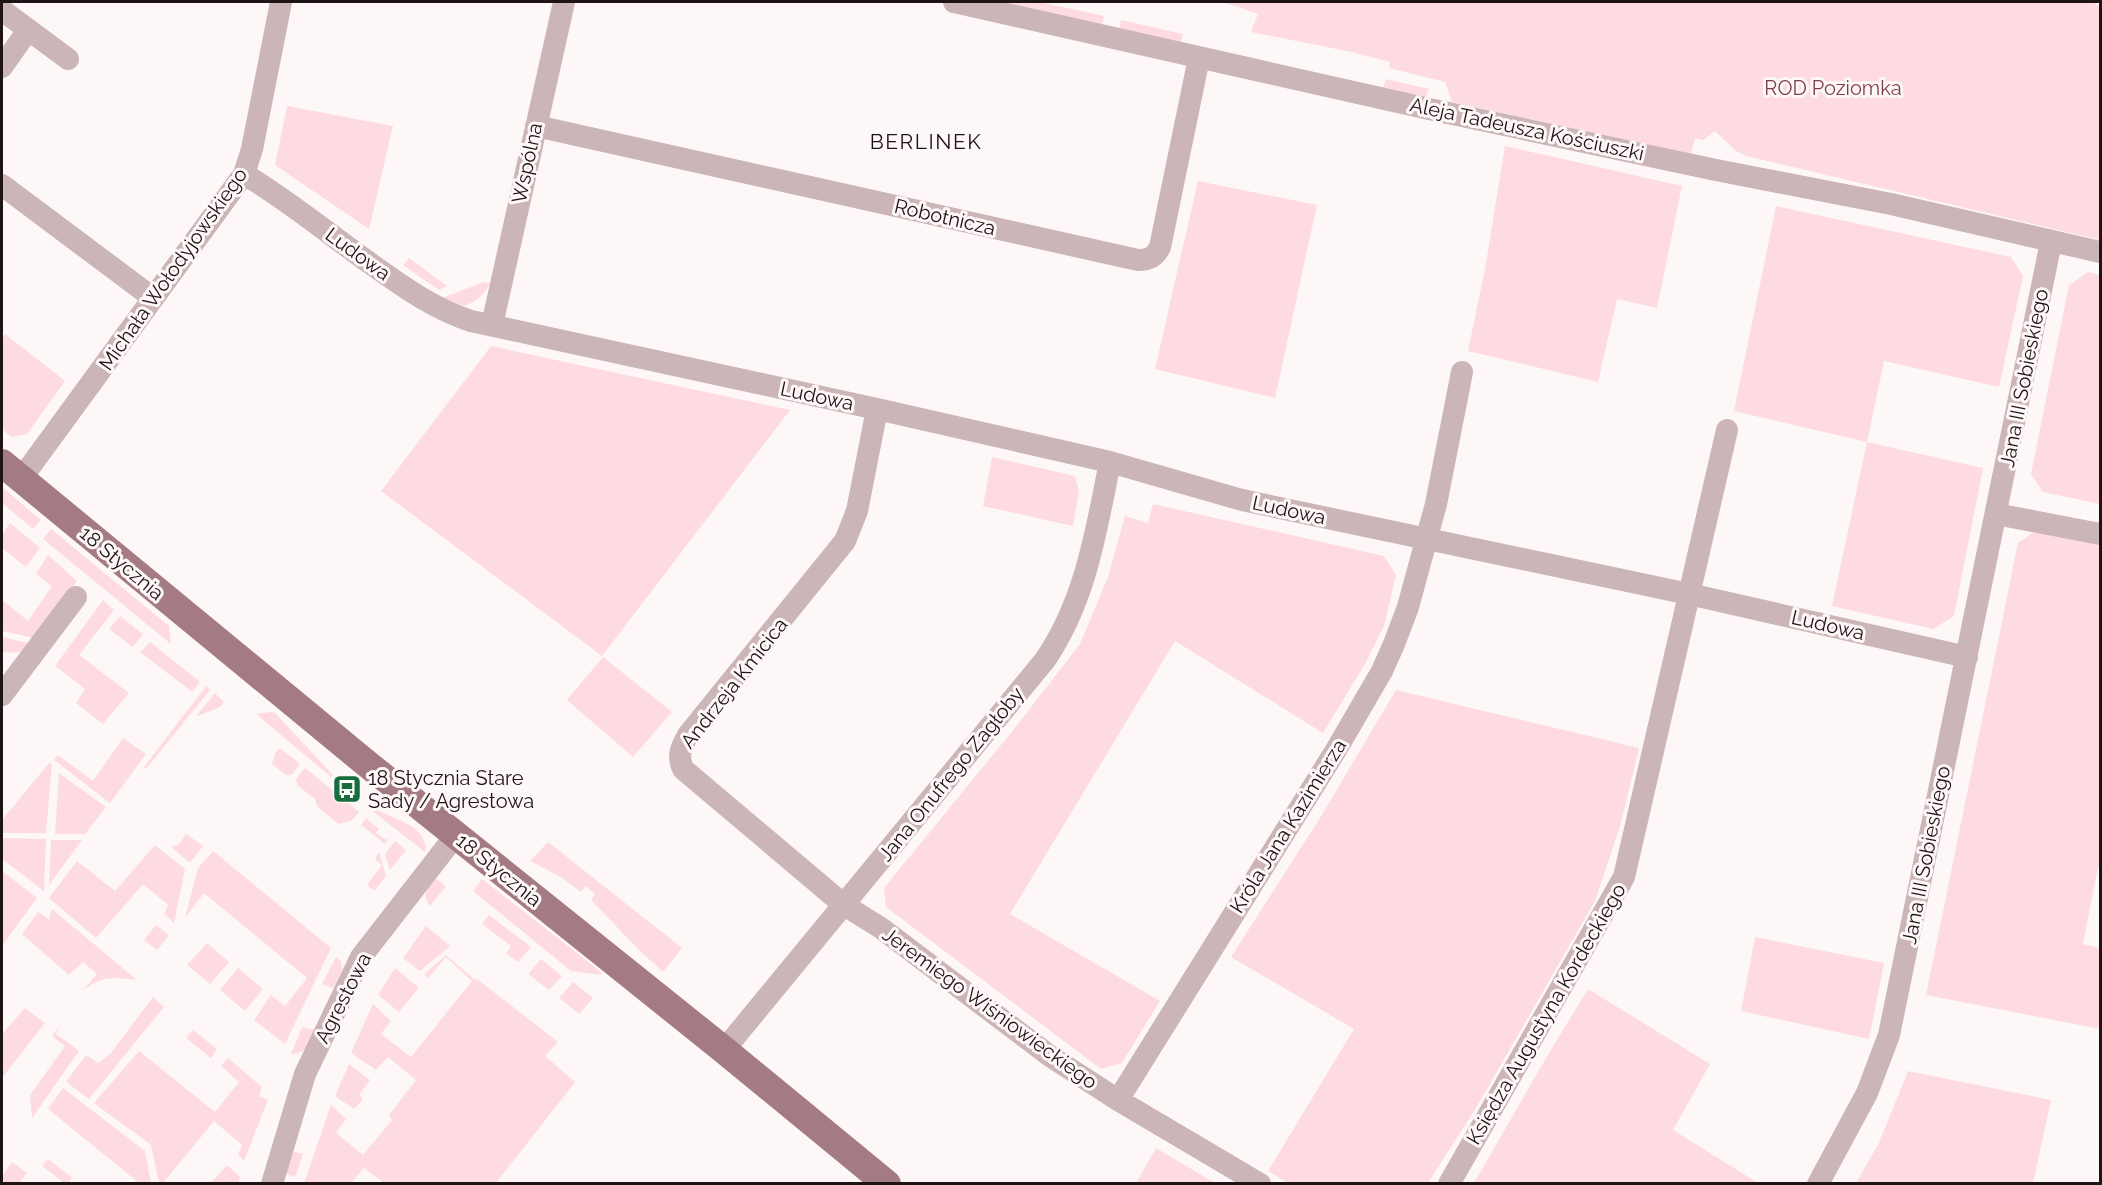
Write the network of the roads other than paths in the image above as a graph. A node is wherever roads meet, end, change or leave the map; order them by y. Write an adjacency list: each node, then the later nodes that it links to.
1 (281, 2): 10 (street, Michała Wołodyjowskiego)
2 (564, 2): 9 (street, Wspólna)
3 (954, 2): 6 (street, Aleja Tadeusza Kościuszki)
4 (2, 10): 5 (street)
5 (28, 30): 7 (street); 8 (street)
6 (1199, 58): 9 (street, Robotnicza); 12 (street, Aleja Tadeusza Kościuszki)
7 (68, 59)
8 (2, 67)
9 (536, 126): 15 (street, Wspólna)
10 (244, 174): 14 (street, Michała Wołodyjowskiego); 15 (street, Ludowa)
11 (2, 185): 14 (street)
12 (2051, 242): 13 (street, Aleja Tadeusza Kościuszki); 21 (street, Jana III Sobieskiego)
13 (2100, 252)
14 (153, 298): 20 (street, Michała Wołodyjowskiego)
15 (492, 326): 17 (street, Ludowa)
16 (1462, 372): 23 (street)
17 (876, 409): 19 (street, Ludowa); 29 (street, Andrzeja Kmicica)
18 (1727, 430): 24 (street)
19 (1110, 462): 23 (street, Ludowa); 29 (street, Jana Onufrego Zagłoby)
20 (11, 471): 28 (main road, 18 Stycznia)
21 (1996, 514): 22 (street); 26 (street, Jana III Sobieskiego)
22 (2100, 534)
23 (1426, 538): 24 (street, Ludowa); 31 (street, Króla Jana Kazimierza)
24 (1689, 594): 26 (street, Ludowa); 35 (street, Księdza Augustyna Kordeckiego)
25 (76, 597): 27 (street)
26 (1967, 657): 36 (street, Jana III Sobieskiego)
27 (2, 695)
28 (455, 836): 30 (main road, 18 Stycznia); 32 (street, Agrestowa)
29 (844, 905): 30 (street, Jana Onufrego Zagłoby); 31 (street, Jeremiego Wiśniowieckiego)
30 (724, 1050): 33 (main road, 18 Stycznia)
31 (1118, 1100): 34 (street, Jeremiego Wiśniowieckiego)
32 (273, 1184)
33 (887, 1184)
34 (1260, 1184)
35 (1449, 1184)
36 (1818, 1184)

